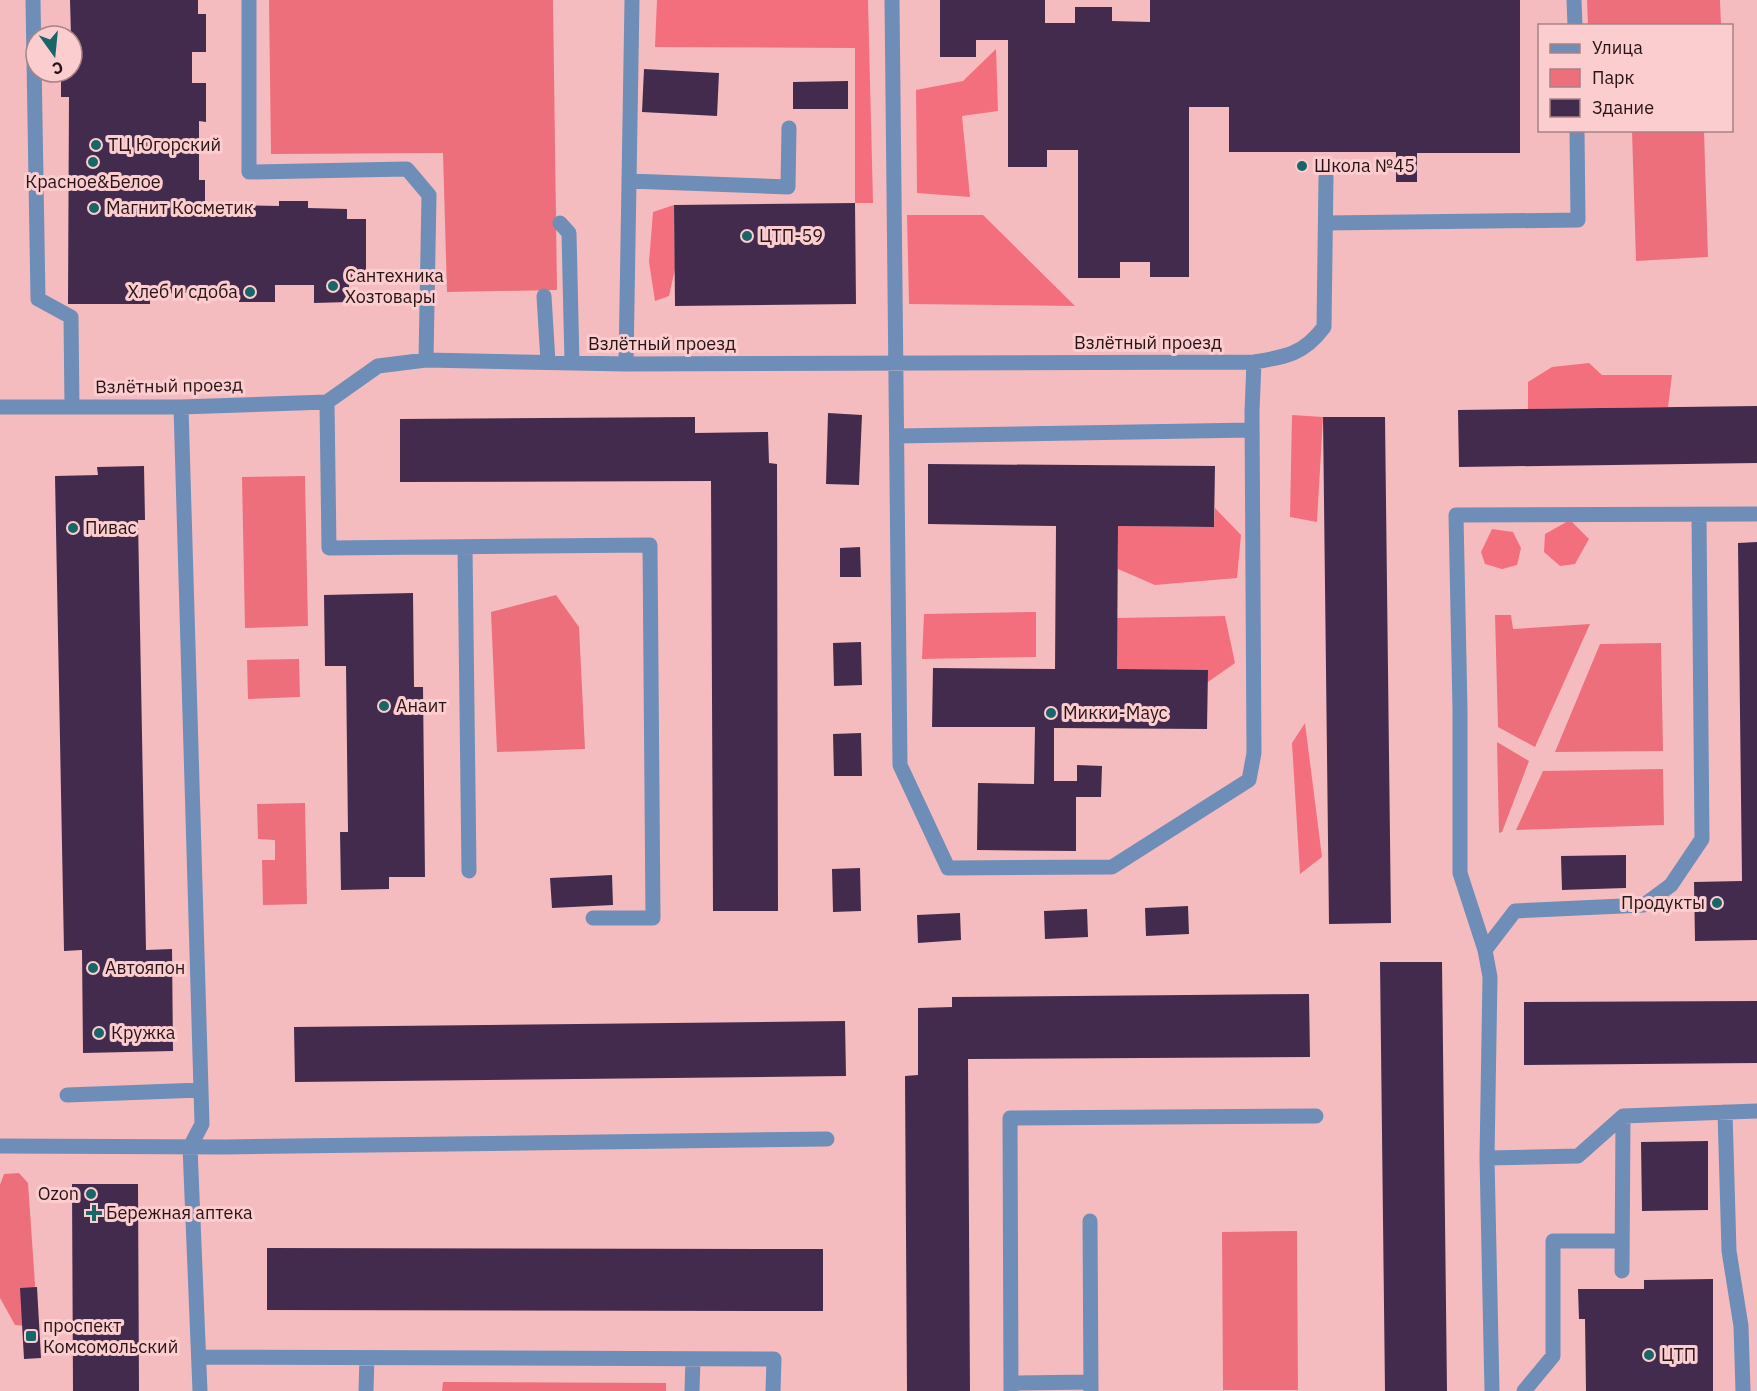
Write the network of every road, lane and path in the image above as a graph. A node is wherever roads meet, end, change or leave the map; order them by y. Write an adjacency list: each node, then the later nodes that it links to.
1 (33, 0): 22 (street)
2 (249, 0): 14 (street)
3 (632, 0): 10 (street)
4 (892, 0): 19 (street)
5 (1574, 0): 6 (street)
6 (1575, 24)
7 (789, 128): 10 (street)
8 (1577, 132): 12 (street)
9 (1326, 177): 12 (street)
10 (629, 181): 18 (street)
11 (560, 223): 17 (street)
12 (1326, 224): 15 (street, Взлётный проезд)
13 (544, 296): 16 (street)
14 (426, 360): 16 (street, Взлётный проезд); 20 (street, Взлётный проезд)
15 (1254, 362): 19 (street, Взлётный проезд); 24 (street)
16 (548, 363): 17 (street, Взлётный проезд)
17 (572, 363): 18 (street, Взлётный проезд)
18 (626, 364): 19 (street, Взлётный проезд)
19 (896, 364): 25 (street)
20 (327, 402): 23 (street, Взлётный проезд); 28 (street)
21 (0, 407): 22 (street, Взлётный проезд)
22 (72, 407): 23 (street, Взлётный проезд)
23 (181, 407): 32 (street)
24 (1252, 430): 25 (street); 25 (street)
25 (897, 436)
26 (1757, 514): 27 (street)
27 (1699, 516): 31 (street); 31 (street)
28 (465, 547): 29 (street); 30 (street)
29 (469, 871)
30 (593, 918)
31 (1485, 950): 41 (street)
32 (201, 1090): 33 (street); 40 (street)
33 (68, 1095)
34 (1725, 1112): 35 (street); 37 (street); 56 (street)
35 (1757, 1112)
36 (1316, 1116): 48 (street)
37 (1623, 1116): 41 (street); 43 (street)
38 (827, 1139): 40 (street)
39 (0, 1146): 40 (street)
40 (190, 1147): 45 (street)
41 (1487, 1158): 54 (street)
42 (1090, 1221): 49 (street)
43 (1622, 1241): 44 (street); 55 (street)
44 (1622, 1271)
45 (199, 1357): 46 (street); 50 (street)
46 (368, 1358): 47 (street); 51 (street)
47 (693, 1359): 52 (street); 53 (street)
48 (1011, 1387): 49 (street)
49 (1091, 1387)
50 (200, 1391)
51 (366, 1391)
52 (692, 1391)
53 (773, 1391)
54 (1492, 1391)
55 (1524, 1391)
56 (1743, 1391)

